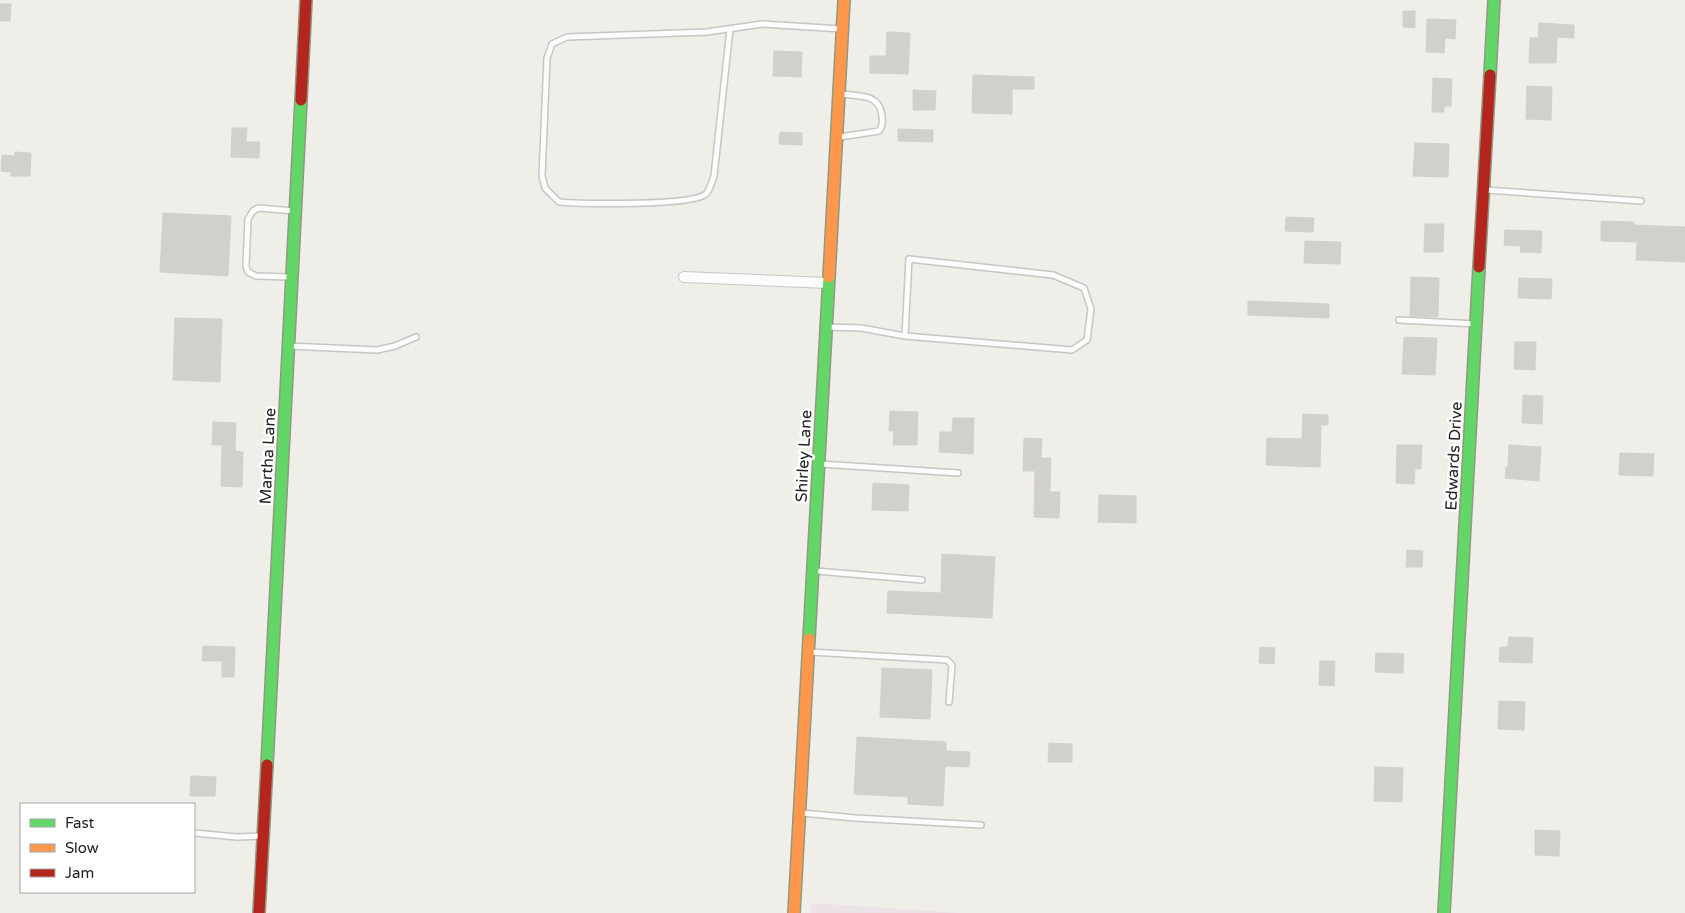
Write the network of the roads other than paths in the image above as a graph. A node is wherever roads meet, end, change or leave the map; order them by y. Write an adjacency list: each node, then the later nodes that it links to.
1 (306, 0): 10 (street, Martha Lane)
2 (844, 0): 5 (street, Shirley Lane)
3 (1494, 0): 8 (street, Edwards Drive)
4 (730, 29): 4 (lane); 5 (lane)
5 (842, 29): 6 (street, Shirley Lane)
6 (839, 94): 7 (street, Shirley Lane); 7 (lane)
7 (837, 137): 13 (street, Shirley Lane)
8 (1483, 190): 9 (lane); 15 (street, Edwards Drive)
9 (1641, 201)
10 (295, 211): 11 (street, Martha Lane); 11 (lane)
11 (292, 277): 19 (street, Martha Lane)
12 (684, 277): 13 (street)
13 (828, 283): 16 (street, Shirley Lane)
14 (1399, 320): 15 (lane)
15 (1476, 324): 32 (street, Edwards Drive)
16 (826, 327): 17 (lane); 20 (street, Shirley Lane)
17 (905, 336): 17 (lane)
18 (416, 337): 19 (lane)
19 (288, 346): 29 (street, Martha Lane)
20 (818, 464): 21 (lane); 22 (street, Shirley Lane)
21 (958, 474)
22 (812, 571): 23 (lane); 24 (street, Shirley Lane)
23 (922, 580)
24 (808, 651): 25 (lane); 26 (street, Shirley Lane)
25 (949, 702)
26 (799, 813): 27 (lane); 31 (street, Shirley Lane)
27 (981, 825)
28 (195, 833): 29 (lane)
29 (263, 836): 30 (street, Martha Lane)
30 (259, 913)
31 (794, 913)
32 (1444, 913)

